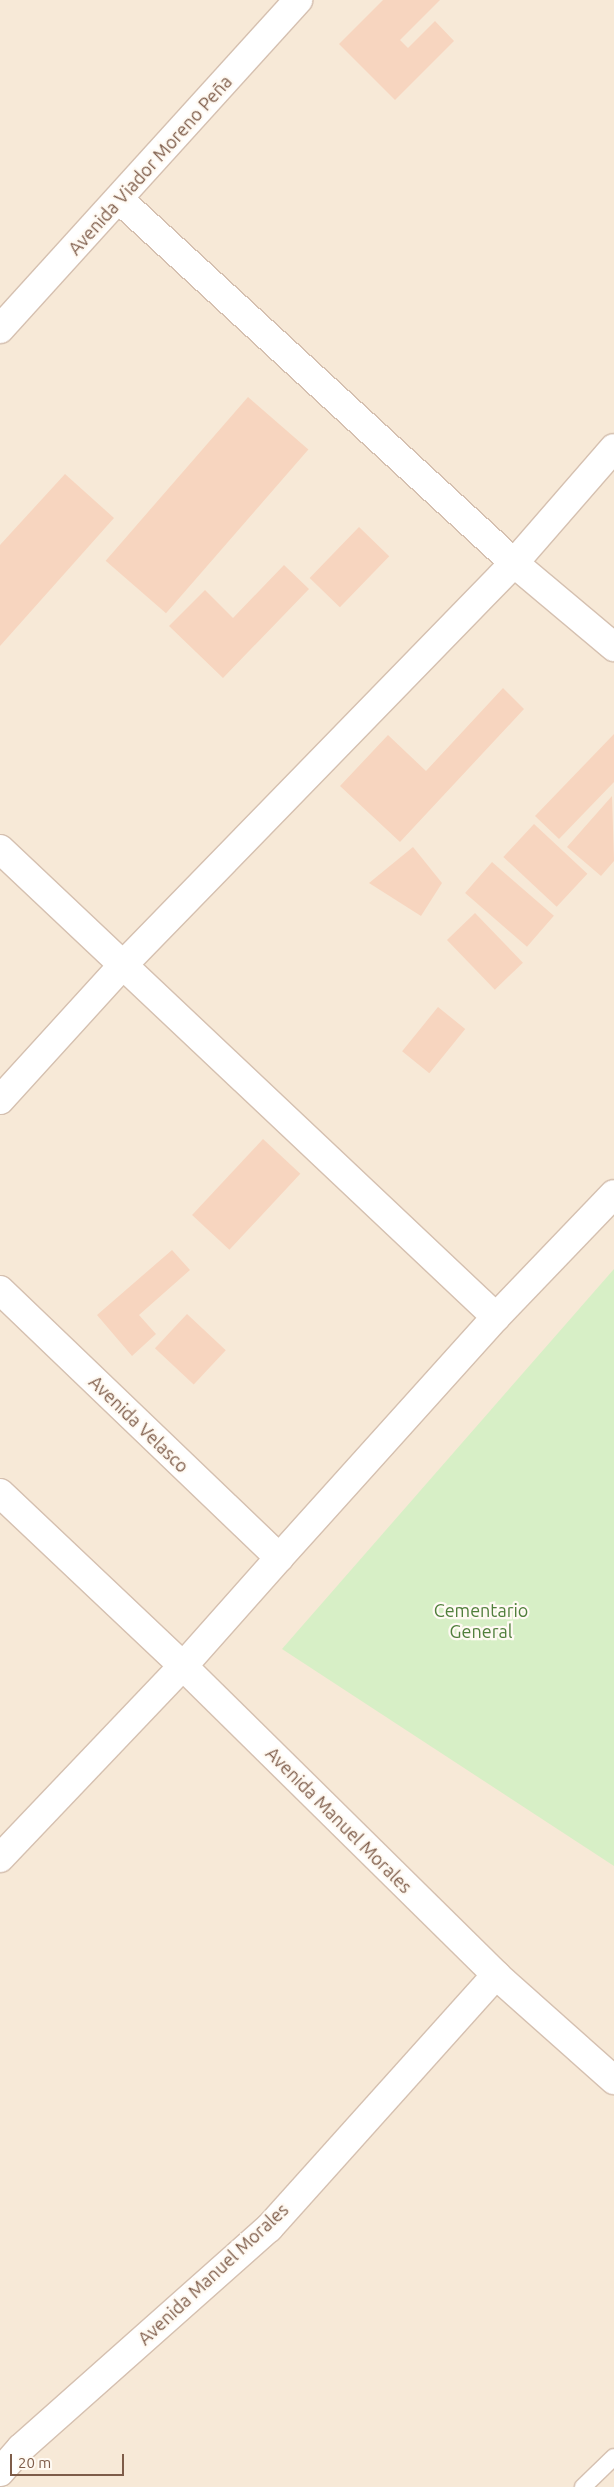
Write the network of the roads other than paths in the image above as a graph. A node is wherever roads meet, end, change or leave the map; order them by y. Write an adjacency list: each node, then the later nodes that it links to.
1 (298, 0): 2 (street, Avenida Viador Moreno Peña)
2 (120, 200): 3 (street, Avenida Viador Moreno Peña); 5 (street)
3 (0, 329)
4 (614, 448): 5 (street)
5 (514, 563): 6 (street); 8 (street)
6 (614, 647)
7 (0, 849): 8 (street)
8 (122, 965): 9 (street); 12 (street)
9 (0, 1100)
10 (614, 1194): 12 (street)
11 (0, 1290): 14 (street, Avenida Velasco)
12 (496, 1317): 14 (street)
13 (0, 1494): 15 (street)
14 (279, 1558): 15 (street)
15 (183, 1666): 16 (street); 17 (street, Avenida Manuel Morales)
16 (0, 1858)
17 (496, 1975): 18 (street, Avenida Manuel Morales); 20 (street, Avenida Manuel Morales)
18 (614, 2080)
19 (614, 2457): 21 (lane)
20 (0, 2472)
21 (583, 2487)

